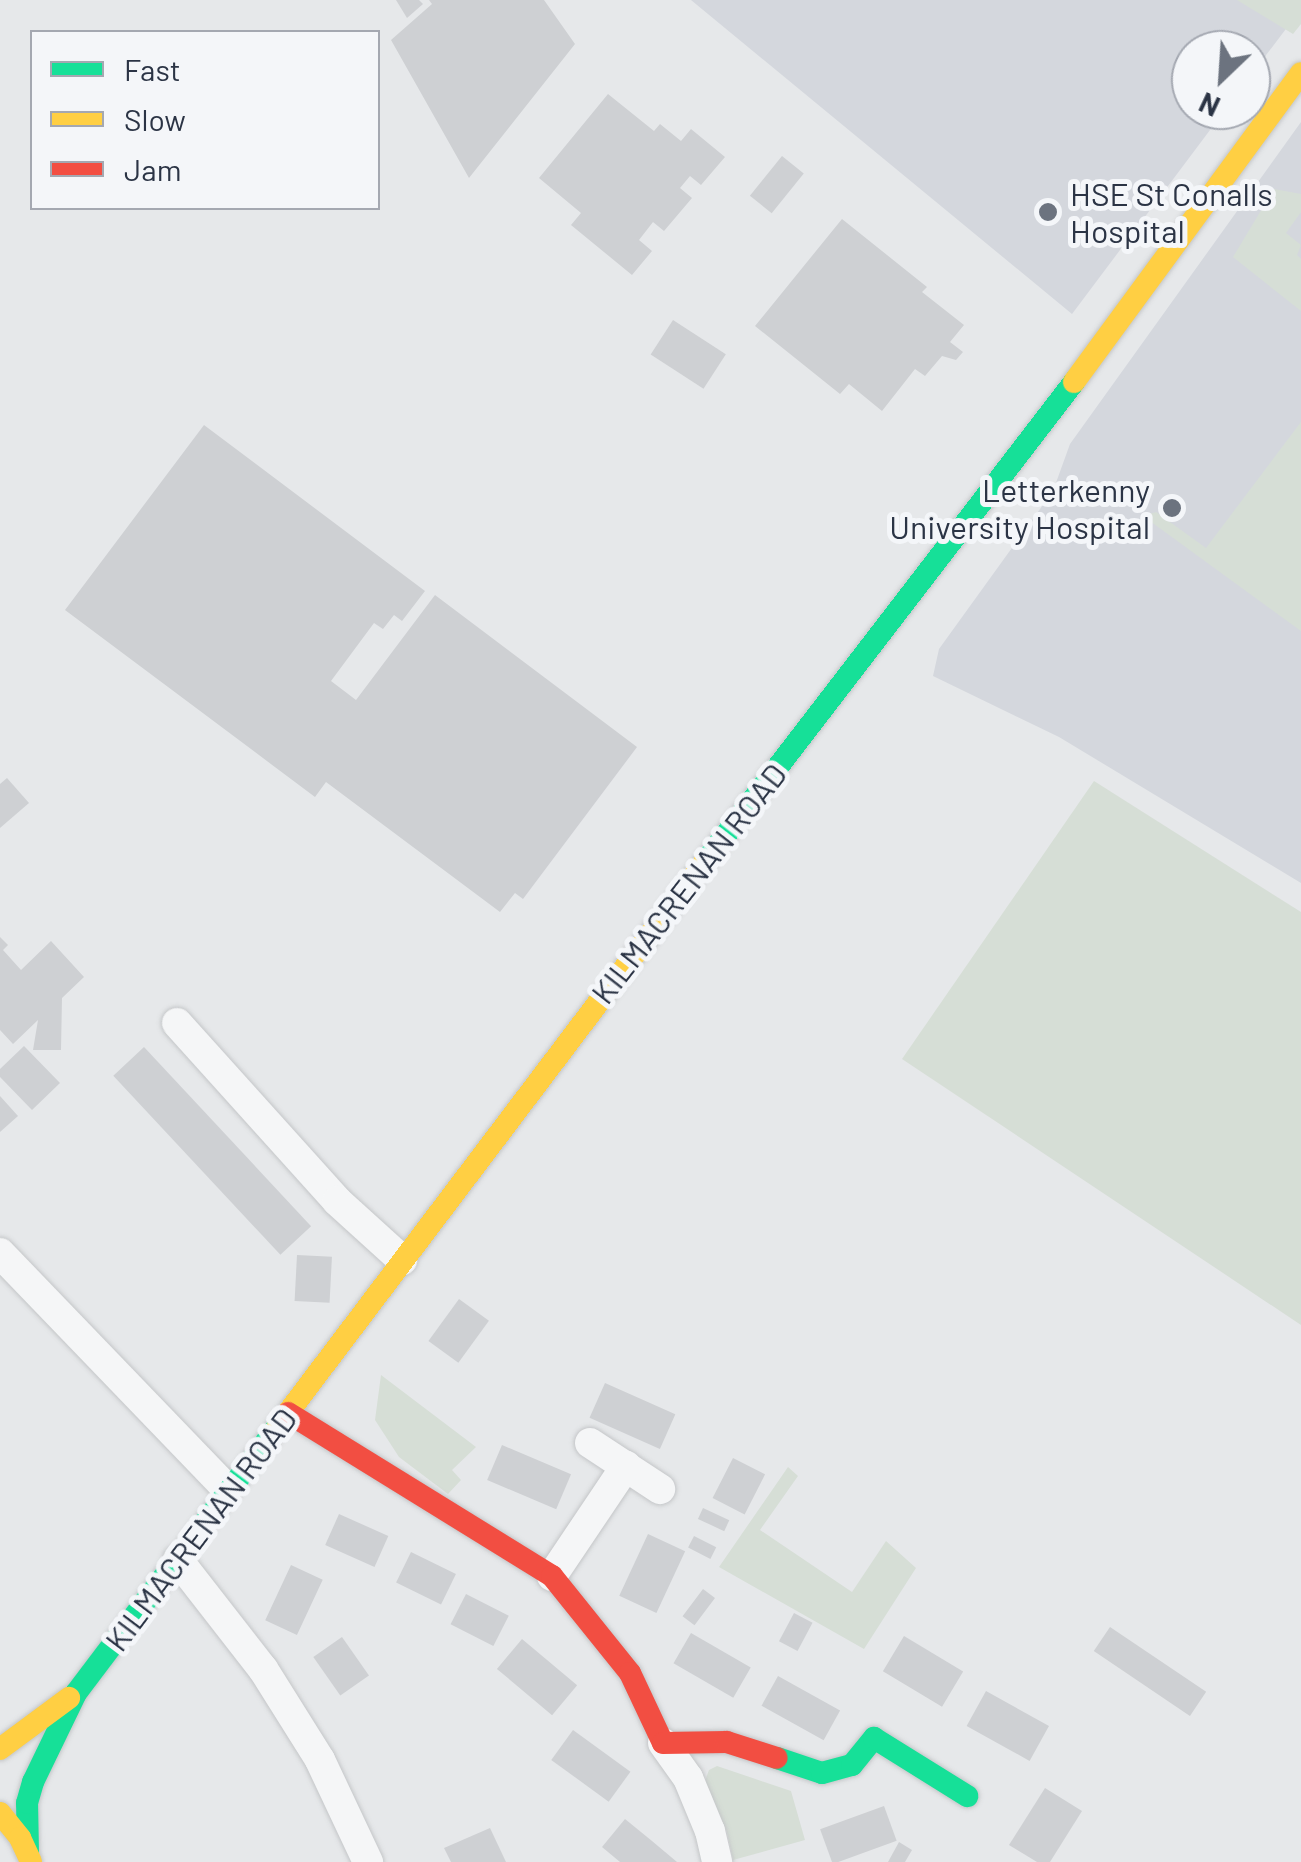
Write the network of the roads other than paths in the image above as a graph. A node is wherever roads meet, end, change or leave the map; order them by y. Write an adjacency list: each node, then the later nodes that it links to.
1 (1301, 74): 4 (main road, KILMACRENAN ROAD)
2 (177, 1023): 4 (street)
3 (0, 1254): 8 (street)
4 (402, 1260): 5 (main road, KILMACRENAN ROAD)
5 (288, 1412): 8 (main road, KILMACRENAN ROAD); 11 (main road)
6 (590, 1443): 7 (street)
7 (626, 1466): 9 (street); 11 (street)
8 (227, 1489): 10 (main road, KILMACRENAN ROAD)
9 (660, 1489)
10 (178, 1560): 12 (main road, KILMACRENAN ROAD); 18 (street)
11 (552, 1576): 13 (main road)
12 (76, 1692): 14 (main road, KILMACRENAN ROAD); 17 (main road, KILMACRENAN ROAD)
13 (663, 1744): 15 (main road); 19 (street)
14 (0, 1749)
15 (967, 1796)
16 (0, 1814): 17 (main road)
17 (30, 1857)
18 (368, 1862)
19 (716, 1862)

